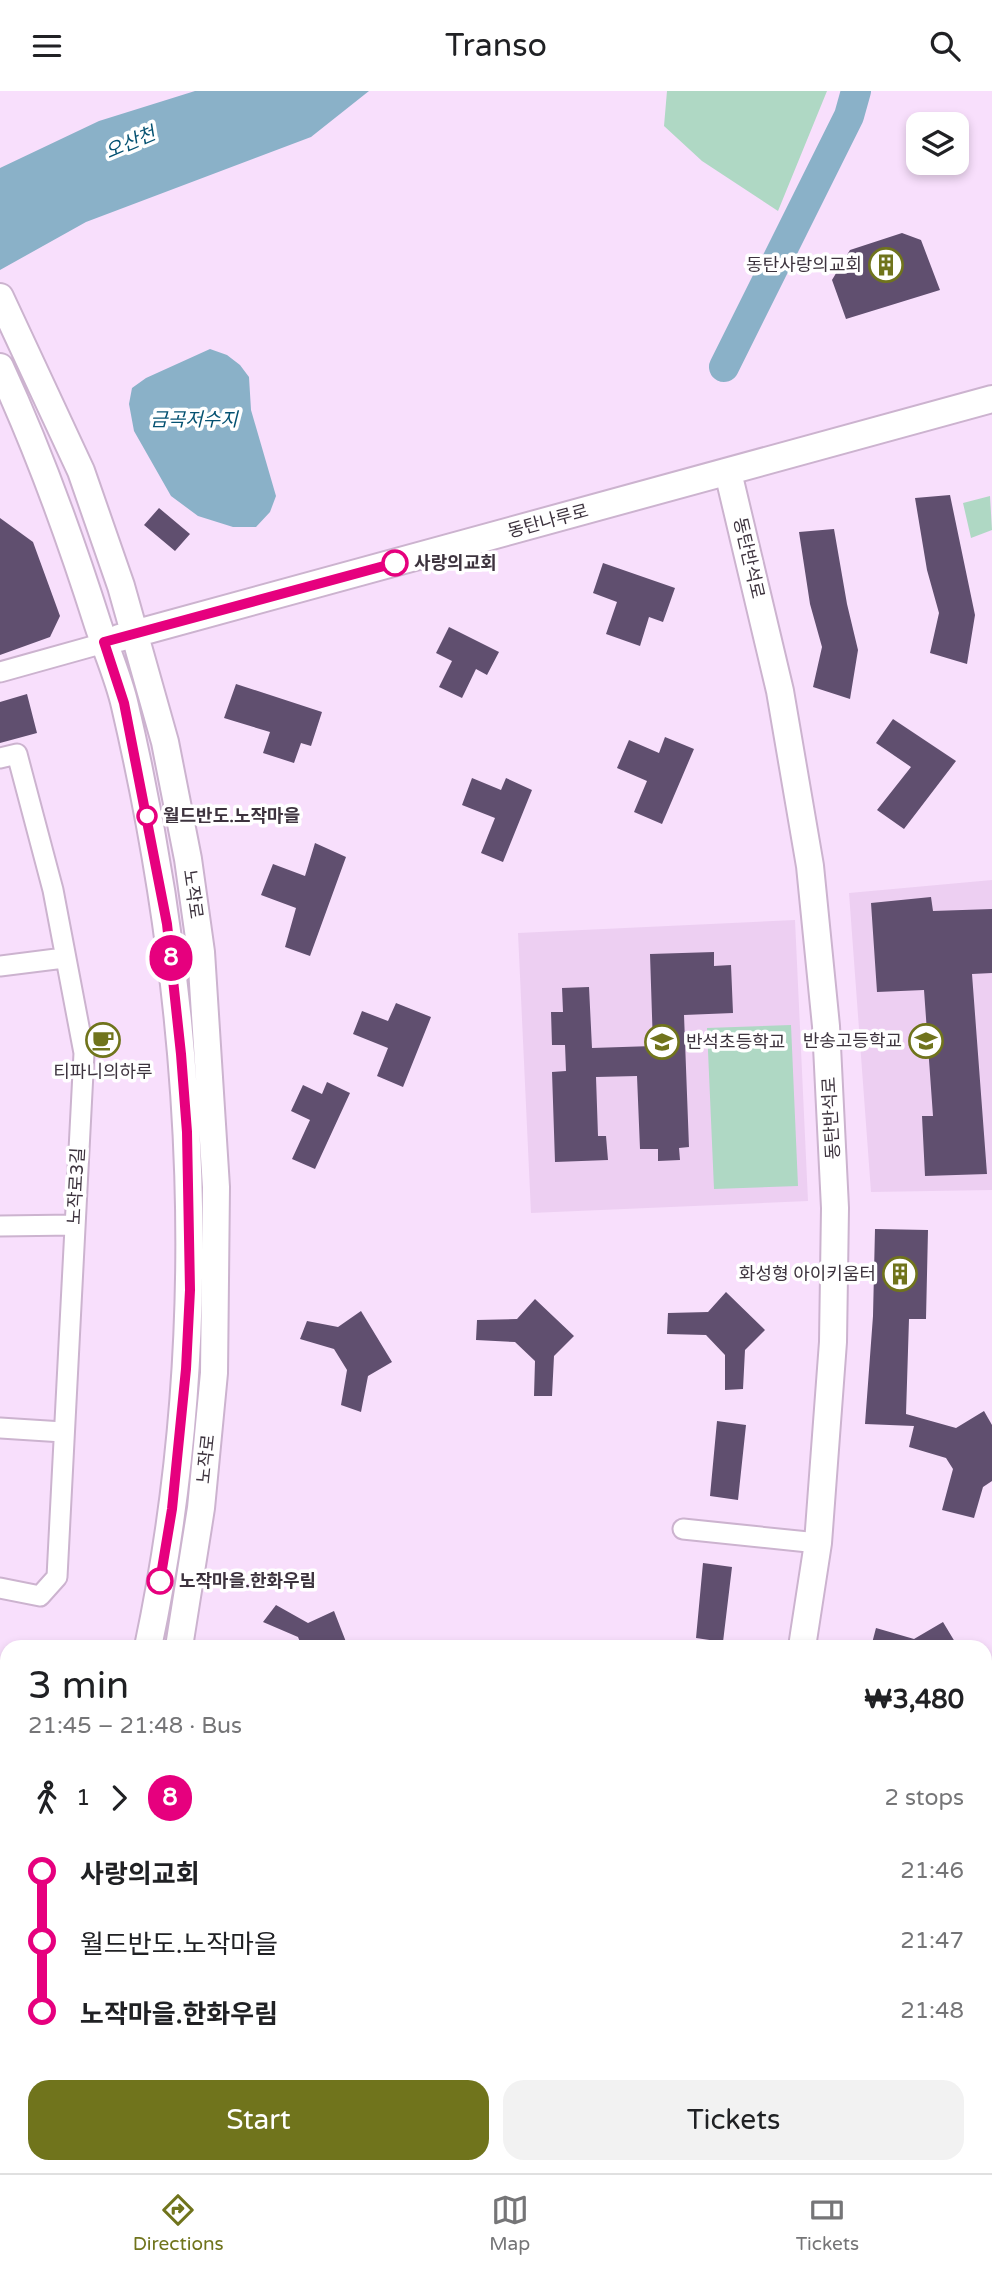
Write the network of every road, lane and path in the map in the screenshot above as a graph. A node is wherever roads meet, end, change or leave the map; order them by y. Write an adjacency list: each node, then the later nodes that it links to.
1 (0, 297): 5 (street, 노작로)
2 (0, 367): 6 (street, 노작로)
3 (992, 399): 4 (street, 동탄나루로)
4 (728, 472): 7 (street, 동탄나루로); 20 (street, 동탄반석로)
5 (106, 540): 6 (street); 7 (street, 노작로)
6 (74, 549): 8 (street, 노작로)
7 (135, 634): 8 (street, 동탄나루로); 10 (street, 노작로)
8 (104, 642): 9 (street); 11 (street, 노작로)
9 (0, 672)
10 (165, 742): 11 (street); 23 (street, 노작로)
11 (134, 751): 22 (street, 노작로)
12 (0, 758): 13 (street, 노작로3길)
13 (64, 958): 14 (street); 15 (street, 노작로3길)
14 (0, 966)
15 (74, 1225): 16 (street); 18 (street, 노작로3길)
16 (0, 1227)
17 (0, 1428): 18 (street)
18 (64, 1432): 21 (street, 노작로3길)
19 (683, 1529): 20 (street)
20 (818, 1543): 24 (street, 동탄반석로)
21 (0, 1588)
22 (150, 1640)
23 (180, 1640)
24 (803, 1640)

